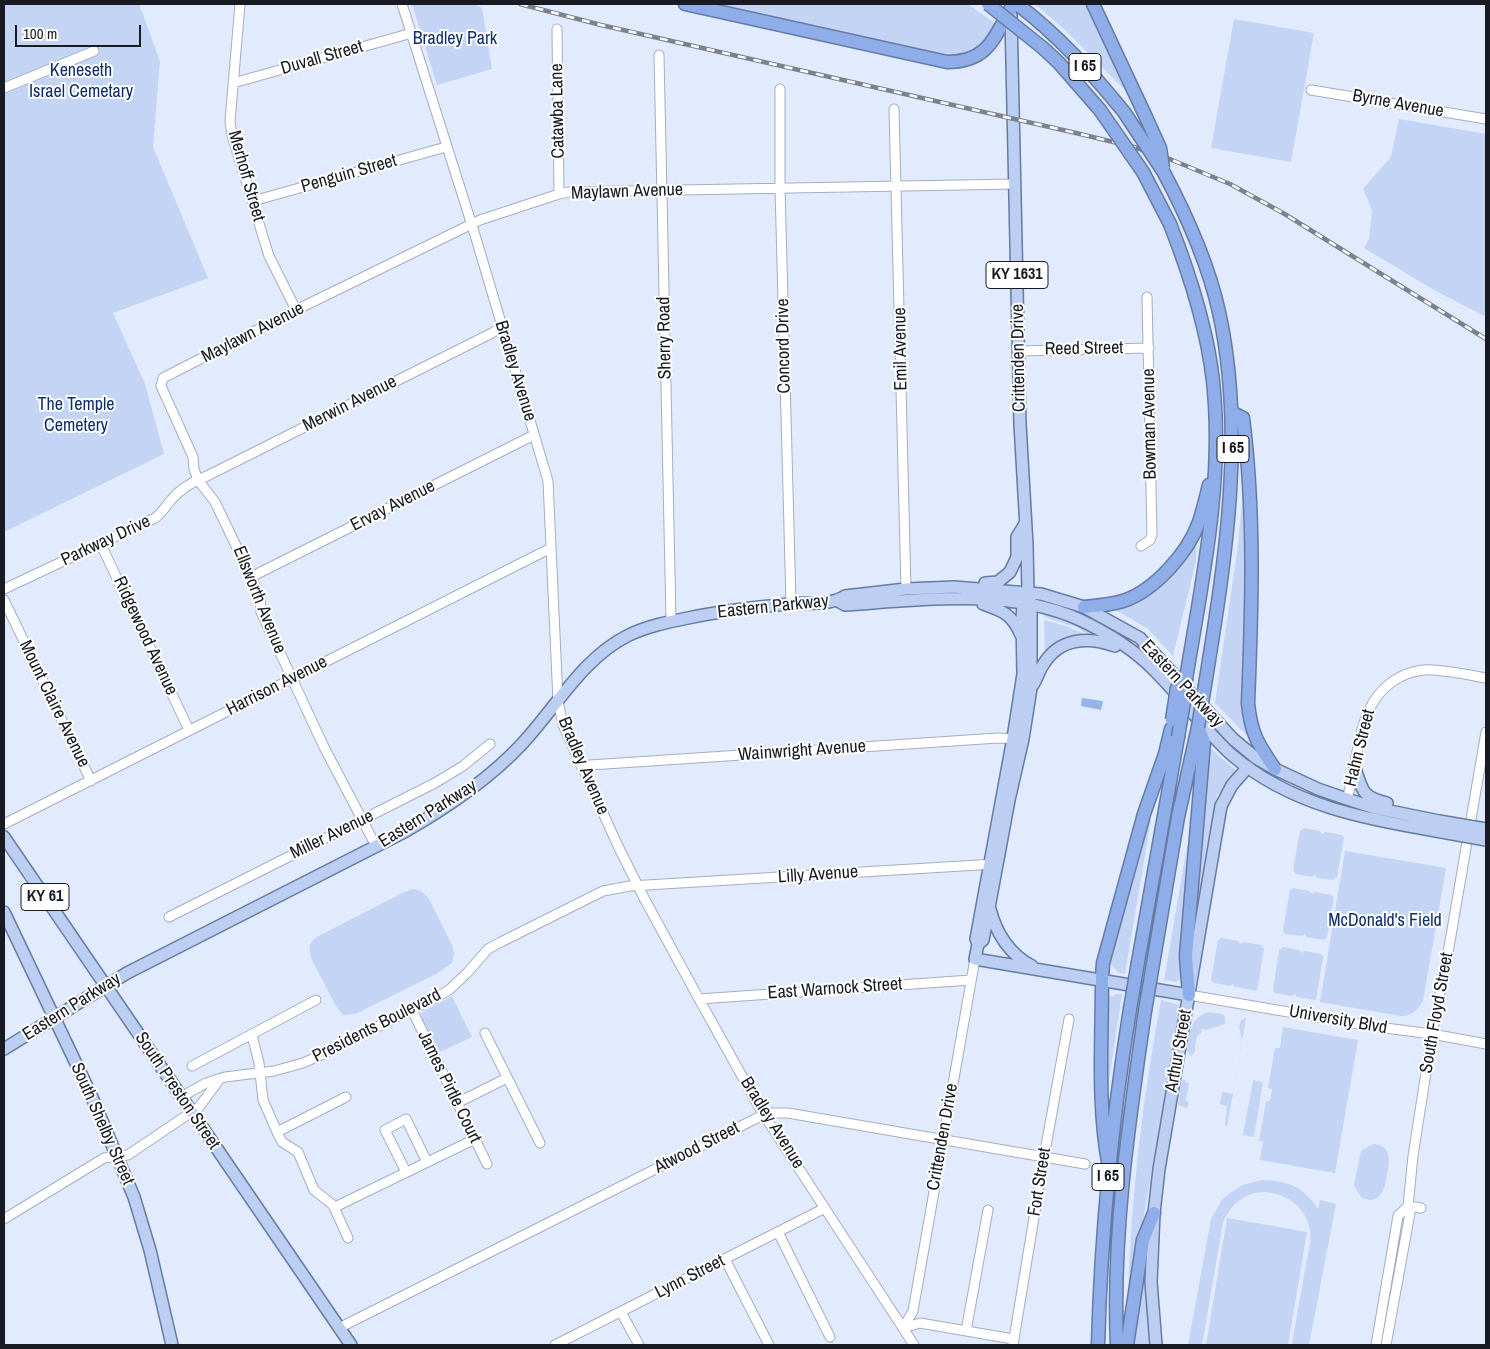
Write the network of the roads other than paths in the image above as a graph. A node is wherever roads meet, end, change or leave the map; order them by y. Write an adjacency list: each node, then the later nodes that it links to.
1 (240, 4): 11 (street, Merhoff Street)
2 (402, 4): 8 (street, Bradley Avenue)
3 (685, 4): 6 (highway)
4 (988, 4): 34 (highway, I 65, bridge)
5 (1093, 4): 18 (highway, bridge)
6 (1013, 5): 18 (highway, I 65, bridge); 19 (main road, Crittenden Drive / KY 1631)
7 (557, 29): 23 (street, Catawba Lane)
8 (412, 33): 11 (street, Duvall Street); 17 (street, Bradley Avenue)
9 (94, 51): 12 (street)
10 (659, 55): 22 (street, Sherry Road)
11 (233, 84): 24 (street, Merhoff Street)
12 (4, 88)
13 (780, 89): 21 (street, Concord Drive)
14 (1311, 90): 16 (street, Byrne Avenue)
15 (894, 109): 20 (street, Emil Avenue)
16 (1486, 119)
17 (446, 147): 24 (street, Penguin Street); 25 (street, Bradley Avenue)
18 (1164, 171): 32 (highway, I 65)
19 (1015, 184): 20 (street, Maylawn Avenue); 30 (main road, Crittenden Drive / KY 1631)
20 (897, 186): 21 (street, Maylawn Avenue); 42 (street, Emil Avenue)
21 (780, 188): 22 (street, Maylawn Avenue); 47 (street, Concord Drive)
22 (662, 190): 23 (street, Maylawn Avenue); 50 (street, Sherry Road)
23 (560, 194): 25 (street, Maylawn Avenue)
24 (253, 201): 27 (street, Merhoff Street)
25 (471, 224): 27 (street, Maylawn Avenue); 28 (street, Bradley Avenue)
26 (1147, 297): 29 (street, Bowman Avenue)
27 (296, 310): 31 (street, Maylawn Avenue)
28 (501, 327): 33 (street, Bradley Avenue); 35 (street, Merwin Avenue)
29 (1149, 348): 30 (street, Reed Street); 38 (street, Bowman Avenue)
30 (1018, 351): 36 (main road, Crittenden Drive / KY 1631)
31 (161, 381): 35 (street, Ellsworth Avenue)
32 (1232, 412): 57 (highway, I 65, bridge); 66 (highway)
33 (534, 434): 39 (street, Bradley Avenue); 40 (street, Ervay Avenue)
34 (1215, 455): 49 (highway); 60 (highway, I 65, bridge)
35 (198, 480): 37 (street, Parkway Drive); 40 (street, Ellsworth Avenue)
36 (1025, 524): 43 (main road, Crittenden Drive / KY 1631); 44 (main road)
37 (99, 544): 41 (street, Parkway Drive); 58 (street, Ridgewood Avenue)
38 (1141, 546)
39 (551, 548): 54 (street, Harrison Avenue); 56 (street, Bradley Avenue)
40 (251, 577): 54 (street, Ellsworth Avenue)
41 (4, 589)
42 (906, 589): 44 (main road, Eastern Parkway); 46 (main road, Eastern Parkway)
43 (1028, 592): 44 (main road, Eastern Parkway); 48 (main road, Crittenden Drive / KY 1631); 49 (main road, Eastern Parkway)
44 (973, 594): 46 (main road, Eastern Parkway); 48 (main road, Eastern Parkway); 51 (main road)
45 (4, 600): 68 (street, Mount Claire Avenue)
46 (838, 601): 47 (main road, Eastern Parkway)
47 (791, 604): 50 (main road, Eastern Parkway)
48 (1027, 605): 51 (main road, Crittenden Drive); 52 (main road, Eastern Parkway); 55 (main road, Crittenden Drive)
49 (1084, 607): 66 (main road, Eastern Parkway)
50 (672, 621): 56 (main road, Eastern Parkway)
51 (1023, 641): 61 (main road, Crittenden Drive)
52 (1130, 650): 55 (main road); 64 (main road, Eastern Parkway)
53 (1486, 678): 65 (street, Hahn Street)
54 (292, 679): 58 (street, Harrison Avenue); 71 (street, Ellsworth Avenue)
55 (1031, 688): 61 (main road, Crittenden Drive)
56 (558, 701): 63 (street, Bradley Avenue); 78 (main road, Eastern Parkway)
57 (1198, 726): 90 (highway); 144 (highway, I 65, bridge)
58 (189, 730): 68 (street, Harrison Avenue)
59 (1486, 732): 75 (street, South Floyd Street)
60 (1174, 733): 87 (highway); 119 (highway, I 65, bridge)
61 (1018, 739): 63 (street, Wainwright Avenue); 79 (main road, Crittenden Drive)
62 (490, 744): 71 (street, Miller Avenue)
63 (581, 766): 80 (street, Bradley Avenue)
64 (1248, 767): 67 (main road, Eastern Parkway); 90 (main road, Arthur Street)
65 (1355, 768): 69 (street, Hahn Street); 70 (main road)
66 (1275, 769): 69 (main road, Eastern Parkway)
67 (1263, 777): 69 (main road); 73 (main road, Eastern Parkway)
68 (91, 781): 72 (street, Harrison Avenue)
69 (1347, 799): 70 (main road, Eastern Parkway)
70 (1416, 816): 73 (main road, Eastern Parkway)
71 (363, 820): 78 (street, Ellsworth Avenue); 83 (street, Miller Avenue)
72 (4, 824)
73 (1438, 826): 74 (main road, Eastern Parkway, bridge); 77 (main road, Eastern Parkway, bridge)
74 (1486, 829)
75 (1468, 836): 77 (street); 97 (street, South Floyd Street)
76 (4, 837): 89 (main road, South Preston Street / KY 61)
77 (1486, 840)
78 (376, 846): 89 (main road, Eastern Parkway)
79 (994, 864): 80 (street, Lilly Avenue); 81 (main road, Crittenden Drive); 84 (main road, Crittenden Drive)
80 (637, 885): 91 (street, Bradley Avenue); 93 (street, Presidents Boulevard)
81 (990, 910): 84 (main road, Crittenden Drive); 86 (main road)
82 (4, 912): 94 (main road, South Shelby Street / KY 61)
83 (169, 917)
84 (978, 944): 85 (main road, Crittenden Drive)
85 (976, 959): 86 (main road); 88 (street, Crittenden Drive)
86 (1036, 968): 87 (main road)
87 (1102, 979): 90 (main road); 119 (highway)
88 (971, 980): 91 (street, East Warnock Street); 112 (street, Crittenden Drive)
89 (106, 986): 94 (main road, Eastern Parkway); 105 (main road, South Preston Street / KY 61)
90 (1189, 995): 97 (street, University Blvd); 126 (main road, Arthur Street)
91 (699, 999): 109 (street, Bradley Avenue)
92 (316, 1000): 98 (street)
93 (412, 1010): 102 (street, Presidents Boulevard); 107 (street, James Pirtle Court)
94 (54, 1018): 100 (main road, Eastern Parkway); 114 (main road, South Shelby Street / KY 61)
95 (1069, 1019): 115 (street, Fort Street)
96 (485, 1033): 103 (street)
97 (1432, 1034): 99 (street, University Blvd); 121 (street, South Floyd Street)
98 (252, 1035): 101 (street); 102 (street)
99 (1486, 1044)
100 (4, 1049)
101 (192, 1066)
102 (260, 1072): 104 (street, Presidents Boulevard); 110 (street)
103 (507, 1078): 107 (street); 113 (street)
104 (219, 1080): 105 (street, Presidents Boulevard); 108 (street)
105 (181, 1097): 108 (main road, South Preston Street / KY 61)
106 (346, 1097): 110 (street)
107 (457, 1103): 111 (street, James Pirtle Court)
108 (191, 1112): 114 (street); 132 (main road, South Preston Street / KY 61)
109 (764, 1114): 112 (street, Atwood Street); 123 (street, Bradley Avenue); 132 (street, Atwood Street)
110 (277, 1132): 122 (street)
111 (475, 1139): 116 (street); 117 (street, James Pirtle Court)
112 (943, 1139): 115 (street, Atwood Street); 133 (street, Crittenden Drive)
113 (540, 1143)
114 (117, 1156): 127 (street); 137 (main road, South Shelby Street / KY 61)
115 (1044, 1157): 118 (street, Atwood Street); 136 (street, Fort Street)
116 (426, 1162): 120 (street); 120 (street)
117 (487, 1164)
118 (1085, 1164)
119 (1109, 1167): 143 (highway, I 65)
120 (406, 1172): 122 (street)
121 (1408, 1206): 124 (street); 147 (street, South Floyd Street); 148 (street, South Floyd Street)
122 (334, 1207): 129 (street)
123 (825, 1208): 128 (street, Lynn Street); 133 (street, Bradley Avenue)
124 (1421, 1208)
125 (988, 1210): 134 (street)
126 (1154, 1214): 145 (highway); 146 (main road, Arthur Street)
127 (4, 1219)
128 (778, 1232): 130 (street, Lynn Street); 135 (street)
129 (348, 1238)
130 (725, 1259): 131 (street, Lynn Street); 141 (street)
131 (621, 1312): 139 (street, Lynn Street); 140 (street)
132 (339, 1328): 138 (main road, South Preston Street / KY 61)
133 (903, 1328): 134 (street); 142 (street, Bradley Avenue)
134 (966, 1331): 136 (street)
135 (830, 1337)
136 (1013, 1342)
137 (172, 1345)
138 (351, 1345)
139 (555, 1345)
140 (639, 1345)
141 (769, 1345)
142 (914, 1345)
143 (1098, 1345)
144 (1117, 1345)
145 (1127, 1345)
146 (1156, 1345)
147 (1376, 1345)
148 (1386, 1345)

